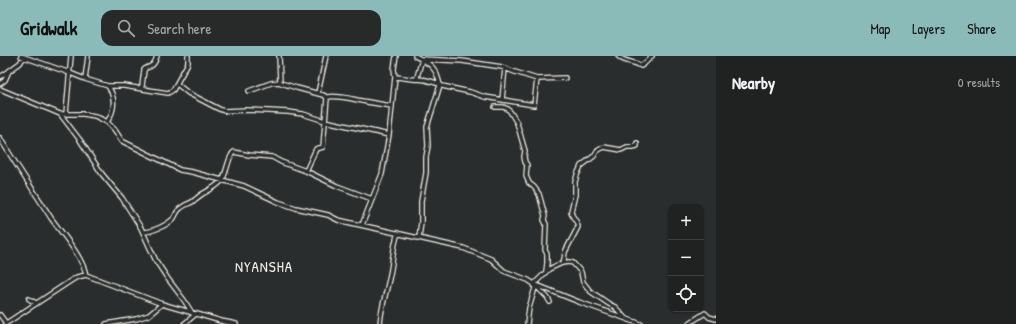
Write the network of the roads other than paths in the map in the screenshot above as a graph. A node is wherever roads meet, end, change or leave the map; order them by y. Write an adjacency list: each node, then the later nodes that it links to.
1 (71, 56): 15 (street)
2 (88, 56): 19 (street)
3 (157, 56): 27 (street)
4 (188, 56): 24 (street)
5 (280, 56): 22 (street)
6 (326, 56): 30 (street)
7 (396, 56): 17 (street)
8 (415, 56): 12 (street)
9 (618, 56): 10 (street)
10 (652, 56)
11 (23, 57): 14 (street); 15 (street)
12 (422, 59): 13 (street); 20 (street); 25 (street)
13 (505, 68): 21 (street); 32 (street)
14 (9, 71): 16 (street); 23 (street)
15 (70, 73): 19 (street); 36 (street)
16 (0, 77)
17 (395, 77): 20 (street); 33 (street)
18 (565, 78): 21 (street)
19 (85, 79): 26 (street)
20 (418, 79): 25 (street)
21 (537, 79): 32 (street)
22 (280, 82): 29 (street); 30 (street)
23 (0, 84)
24 (176, 84): 27 (street); 37 (street)
25 (440, 84): 32 (street); 48 (street)
26 (108, 86): 27 (street); 38 (street)
27 (140, 88)
28 (0, 89): 35 (street)
29 (249, 91)
30 (318, 93): 31 (street)
31 (327, 97): 33 (street); 37 (street)
32 (502, 100)
33 (391, 106): 39 (street)
34 (495, 107): 50 (street)
35 (60, 114): 36 (street); 46 (street)
36 (66, 114): 38 (street)
37 (324, 121): 39 (street); 42 (street)
38 (108, 122): 43 (street)
39 (388, 135): 44 (street)
40 (0, 138): 51 (street)
41 (637, 143): 49 (street)
42 (306, 171): 43 (street); 44 (street)
43 (222, 180): 45 (street); 46 (street)
44 (372, 199): 45 (street)
45 (362, 225): 47 (street)
46 (143, 232): 57 (street)
47 (398, 233): 48 (street); 65 (street)
48 (419, 238): 52 (street)
49 (562, 263): 50 (street); 59 (street)
50 (546, 271): 52 (street)
51 (86, 275): 55 (street); 56 (street)
52 (534, 284): 54 (street); 59 (street); 66 (street)
53 (29, 299): 55 (street)
54 (550, 302)
55 (36, 303): 61 (street)
56 (162, 304): 57 (street); 62 (street)
57 (194, 313): 63 (street); 64 (street)
58 (0, 315): 61 (street)
59 (625, 318): 67 (street)
60 (716, 318): 68 (street)
61 (5, 324)
62 (106, 324)
63 (184, 324)
64 (236, 324)
65 (380, 324)
66 (527, 324)
67 (641, 324)
68 (688, 324)

